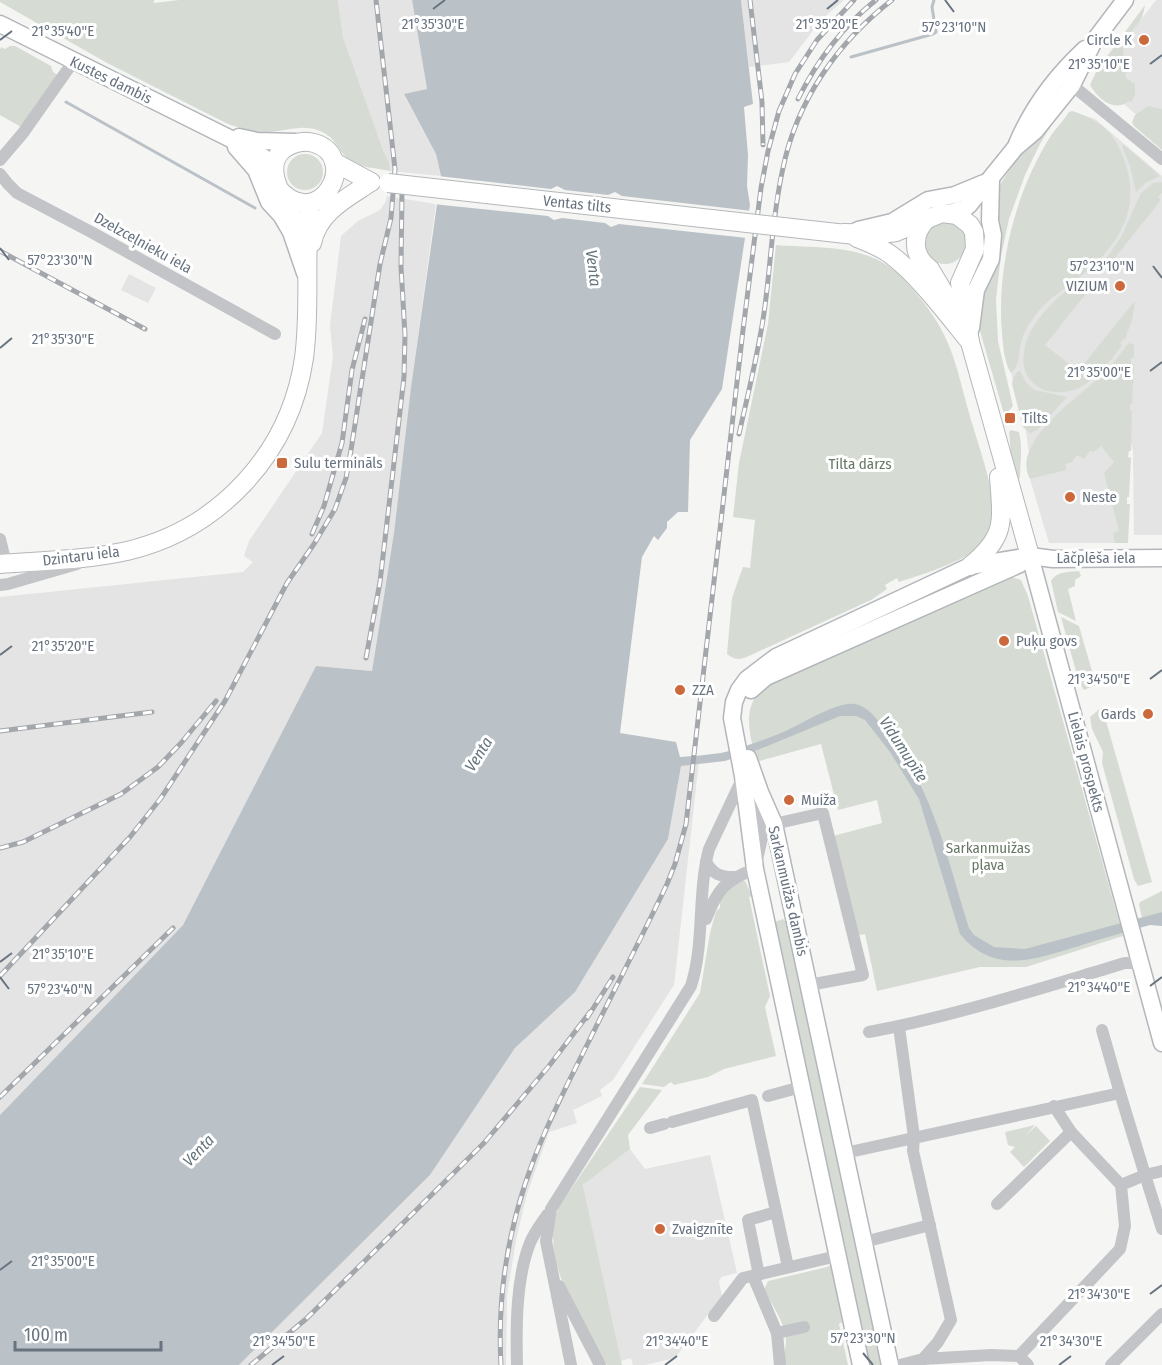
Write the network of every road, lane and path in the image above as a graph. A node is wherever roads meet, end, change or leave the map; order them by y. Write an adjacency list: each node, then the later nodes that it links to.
1 (1125, 0): 3 (main road)
2 (1, 29): 4 (main road, Kustes dambis)
3 (1094, 41): 5 (main road); 6 (main road)
4 (73, 62): 7 (main road, Kustes dambis); 11 (street)
5 (1065, 68): 6 (main road); 9 (main road)
6 (1072, 85): 9 (main road); 10 (street)
7 (223, 134): 8 (main road); 14 (main road); 26 (main road)
8 (295, 142): 12 (highway); 14 (highway)
9 (1016, 148): 15 (main road)
10 (1162, 159)
11 (0, 160)
12 (334, 162): 16 (highway); 17 (highway)
13 (0, 174): 27 (street, Dzelzceļnieku iela)
14 (275, 180): 18 (highway); 26 (highway)
15 (991, 180): 19 (main road); 21 (main road); 22 (main road); 28 (main road)
16 (380, 183): 17 (highway); 21 (highway, Ventas tilts, bridge); 26 (highway)
17 (327, 193): 18 (highway)
18 (310, 203): 26 (highway)
19 (949, 213): 20 (highway); 22 (highway)
20 (928, 218): 21 (highway); 23 (highway)
21 (844, 234): 23 (highway); 28 (highway)
22 (976, 240): 24 (highway)
23 (917, 253): 25 (highway)
24 (968, 263): 25 (highway); 28 (highway)
25 (930, 269): 28 (highway)
26 (306, 277): 31 (highway, Dzintaru iela)
27 (275, 334)
28 (970, 342): 29 (highway, Lielais prospekts)
29 (998, 445): 32 (highway, Lielais prospekts); 35 (highway)
30 (0, 539): 34 (street)
31 (100, 556): 34 (highway, Dzintaru iela); 36 (street)
32 (1030, 556): 33 (main road, Lāčplēša iela); 35 (main road, Lāčplēša iela); 37 (main road, Sarkanmuižas dambis); 45 (main road, Lielais prospekts)
33 (1162, 558)
34 (3, 564)
35 (970, 566): 37 (main road, Sarkanmuižas dambis)
36 (0, 585)
37 (738, 736): 38 (main road, Sarkanmuižas dambis)
38 (745, 768): 39 (main road, Sarkanmuižas dambis); 41 (street); 42 (main road, Sarkanmuižas dambis)
39 (760, 792): 40 (main road, Sarkanmuižas dambis); 42 (street)
40 (774, 824): 46 (main road, Sarkanmuižas dambis); 46 (street)
41 (706, 862): 43 (street); 44 (street)
42 (755, 869): 43 (street); 51 (main road, Sarkanmuižas dambis)
43 (734, 877): 44 (street)
44 (700, 935): 63 (street)
45 (1139, 955): 47 (street); 50 (main road, Lielais prospekts)
46 (809, 985): 58 (main road, Sarkanmuižas dambis)
47 (899, 1027): 49 (street); 57 (street)
48 (1102, 1030): 52 (street)
49 (869, 1032)
50 (1161, 1032)
51 (801, 1087): 53 (street); 68 (main road, Sarkanmuižas dambis)
52 (1119, 1093): 54 (street); 60 (street)
53 (760, 1098): 55 (street); 64 (street)
54 (1054, 1106): 56 (street); 57 (street)
55 (650, 1128)
56 (1071, 1132): 61 (street); 62 (street)
57 (914, 1137): 58 (street); 65 (street)
58 (845, 1153): 67 (main road, Sarkanmuižas dambis)
59 (1162, 1171): 60 (street)
60 (1145, 1175): 61 (street); 66 (street)
61 (1121, 1185): 77 (street)
62 (997, 1204)
63 (551, 1209): 70 (street); 78 (street)
64 (776, 1212): 69 (street); 71 (street)
65 (930, 1225): 67 (street); 76 (street)
66 (1162, 1229)
67 (864, 1242): 83 (main road, Sarkanmuižas dambis)
68 (837, 1256): 69 (street); 82 (main road, Sarkanmuižas dambis)
69 (788, 1267): 71 (street)
70 (551, 1271): 79 (street); 80 (street)
71 (756, 1275): 73 (street); 75 (street)
72 (1162, 1314): 85 (street)
73 (714, 1316)
74 (804, 1327): 75 (street)
75 (777, 1333): 81 (street)
76 (923, 1359): 77 (street); 84 (street)
77 (1023, 1361)
78 (517, 1365)
79 (571, 1365)
80 (600, 1365)
81 (780, 1365)
82 (861, 1365)
83 (890, 1365)
84 (900, 1365)
85 (1112, 1365)

